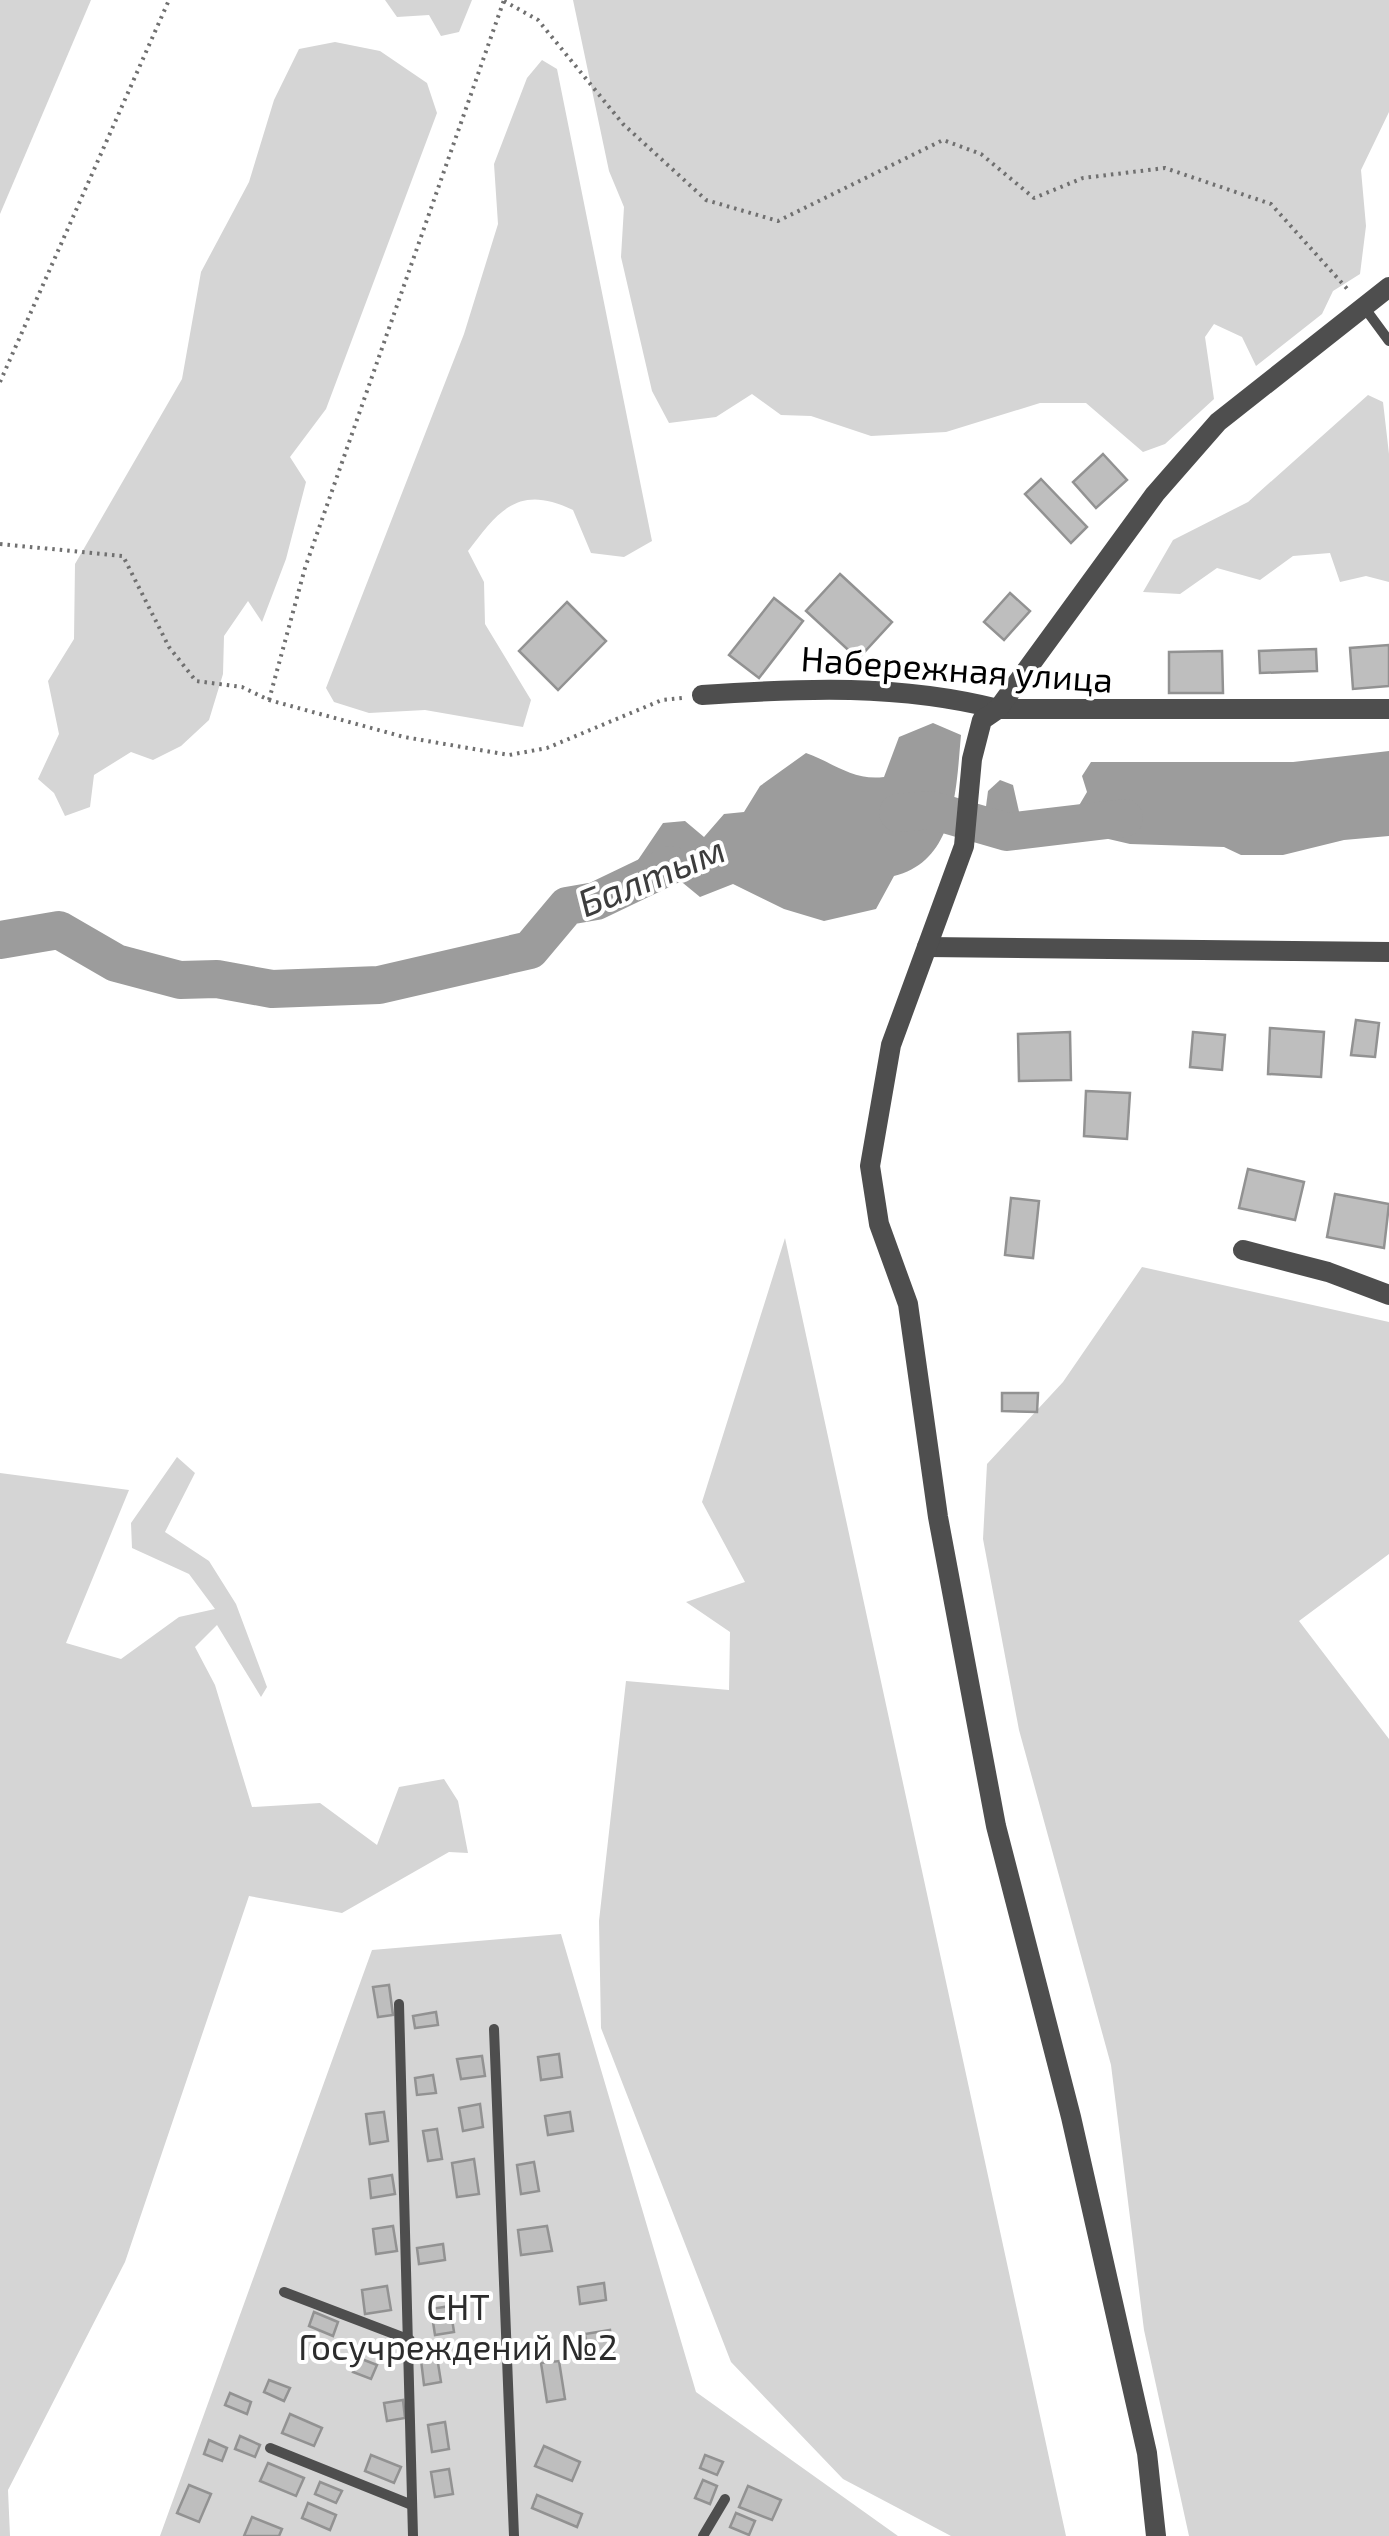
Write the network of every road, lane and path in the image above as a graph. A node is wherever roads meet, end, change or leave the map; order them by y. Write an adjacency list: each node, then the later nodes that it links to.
1 (168, 0): 6 (path)
2 (504, 0): 4 (path); 9 (path)
3 (1389, 287): 4 (street)
4 (1363, 306): 5 (lane); 10 (street)
5 (1389, 341)
6 (0, 382)
7 (0, 544): 9 (path)
8 (702, 695): 9 (path); 10 (street, Набережная улица)
9 (269, 700)
10 (998, 708): 11 (street, Набережная улица); 12 (street)
11 (1389, 709)
12 (926, 948): 13 (street); 26 (street)
13 (1389, 952)
14 (1243, 1250): 15 (street)
15 (1389, 1295)
16 (399, 2004): 19 (lane)
17 (494, 2029): 24 (lane)
18 (284, 2292): 19 (lane)
19 (410, 2340): 22 (lane)
20 (270, 2448): 22 (lane)
21 (724, 2498): 25 (lane)
22 (412, 2505): 23 (lane)
23 (413, 2536)
24 (514, 2536)
25 (704, 2536)
26 (1156, 2536)

